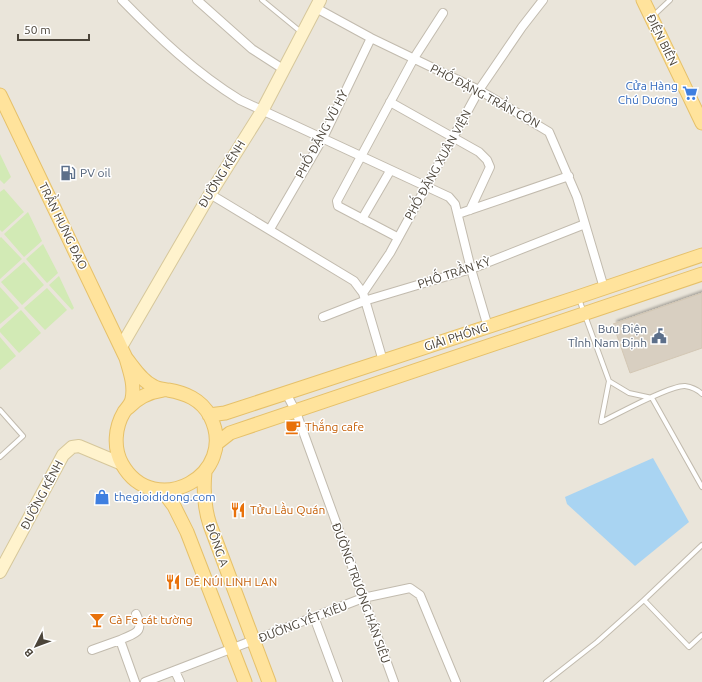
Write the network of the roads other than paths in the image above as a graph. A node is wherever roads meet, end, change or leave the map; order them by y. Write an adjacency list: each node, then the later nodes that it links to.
1 (122, 0): 17 (street)
2 (197, 0): 13 (street)
3 (262, 0): 10 (lane)
4 (543, 0): 14 (street, PHỐ ĐẶNG XUÂN VIỆN)
5 (643, 0): 9 (main road, ĐIỆN BIÊN)
6 (670, 0): 9 (lane)
7 (318, 4): 10 (street, ĐƯỜNG KÊNH); 11 (street, PHỐ ĐẶNG TRẦN CÔN)
8 (443, 13): 12 (street)
9 (651, 17): 18 (main road, ĐIỆN BIÊN)
10 (303, 33): 13 (street, ĐƯỜNG KÊNH)
11 (371, 38): 12 (street, PHỐ ĐẶNG TRẦN CÔN); 19 (street, PHỐ ĐẶNG VŨ HỶ)
12 (414, 58): 14 (street, PHỐ ĐẶNG TRẦN CÔN); 16 (street)
13 (283, 69): 17 (street, ĐƯỜNG KÊNH)
14 (479, 90): 20 (street, PHỐ ĐẶNG XUÂN VIỆN); 23 (street, PHỐ ĐẶNG TRẦN CÔN)
15 (0, 95): 41 (main road, TRẦN HƯNG ĐẠO)
16 (390, 102): 20 (street); 21 (street)
17 (262, 111): 19 (street); 25 (street, ĐƯỜNG KÊNH)
18 (702, 123)
19 (323, 138): 21 (street); 30 (street, PHỐ ĐẶNG VŨ HỶ)
20 (454, 138): 24 (street, PHỐ ĐẶNG XUÂN VIỆN); 26 (street)
21 (360, 157): 22 (street); 28 (street)
22 (390, 171): 24 (street); 28 (street)
23 (569, 176): 26 (street); 29 (street, PHỐ ĐẶNG TRẦN CÔN)
24 (426, 187): 27 (street); 31 (street, PHỐ ĐẶNG XUÂN VIỆN)
25 (210, 194): 30 (street); 41 (street, ĐƯỜNG KÊNH)
26 (470, 210): 27 (street)
27 (458, 214): 33 (street)
28 (362, 219): 31 (street)
29 (584, 224): 33 (street, PHỐ TRẦN KỲ); 35 (street, PHỐ ĐẶNG TRẦN CÔN)
30 (270, 229): 36 (street)
31 (397, 237): 36 (street, PHỐ ĐẶNG XUÂN VIỆN)
32 (702, 255): 35 (main road, GIẢI PHÓNG)
33 (471, 269): 36 (street, PHỐ TRẦN KỲ); 40 (street)
34 (702, 274): 38 (main road, GIẢI PHÓNG)
35 (604, 288): 37 (main road, GIẢI PHÓNG)
36 (364, 297): 39 (street, PHỐ TRẦN KỲ); 42 (street)
37 (578, 297): 38 (lane); 40 (main road, GIẢI PHÓNG)
38 (585, 313): 43 (lane); 50 (main road, GIẢI PHÓNG)
39 (323, 317)
40 (488, 327): 42 (main road, GIẢI PHÓNG)
41 (123, 352): 44 (main road); 49 (main road)
42 (383, 361): 45 (main road, GIẢI PHÓNG)
43 (609, 381): 47 (lane); 47 (lane)
44 (169, 390): 49 (main road); 51 (main road)
45 (286, 393): 50 (street, ĐƯỜNG TRƯƠNG HÁN SIÊU); 51 (main road, GIẢI PHÓNG)
46 (702, 394): 47 (lane)
47 (652, 398): 56 (lane)
48 (0, 410): 53 (lane)
49 (124, 412): 54 (main road)
50 (296, 412): 52 (main road, GIẢI PHÓNG); 60 (street, ĐƯỜNG TRƯƠNG HÁN SIÊU)
51 (209, 415): 52 (main road)
52 (216, 444): 55 (main road)
53 (0, 457)
54 (122, 464): 57 (main road); 59 (street, ĐƯỜNG KÊNH)
55 (205, 472): 57 (main road); 66 (main road, ĐÔNG A)
56 (702, 487)
57 (162, 490): 67 (main road, ĐÔNG A)
58 (702, 545): 61 (lane)
59 (0, 572)
60 (363, 598): 63 (street, ĐƯỜNG YẾT KIÊU); 76 (street, ĐƯỜNG TRƯƠNG HÁN SIÊU); 77 (street, ĐƯỜNG YẾT KIÊU)
61 (644, 600): 64 (lane); 78 (lane)
62 (136, 614): 65 (street)
63 (314, 617): 66 (street, ĐƯỜNG YẾT KIÊU); 75 (street)
64 (702, 635)
65 (120, 640): 68 (street); 70 (street)
66 (253, 641): 67 (street, ĐƯỜNG YẾT KIÊU); 74 (main road, ĐÔNG A)
67 (232, 649): 69 (street, ĐƯỜNG YẾT KIÊU); 73 (main road, ĐÔNG A)
68 (92, 650)
69 (175, 671): 71 (street, ĐƯỜNG YẾT KIÊU); 72 (street)
70 (136, 682)
71 (146, 682)
72 (180, 682)
73 (245, 682)
74 (269, 682)
75 (338, 682)
76 (394, 682)
77 (456, 682)
78 (546, 682)

